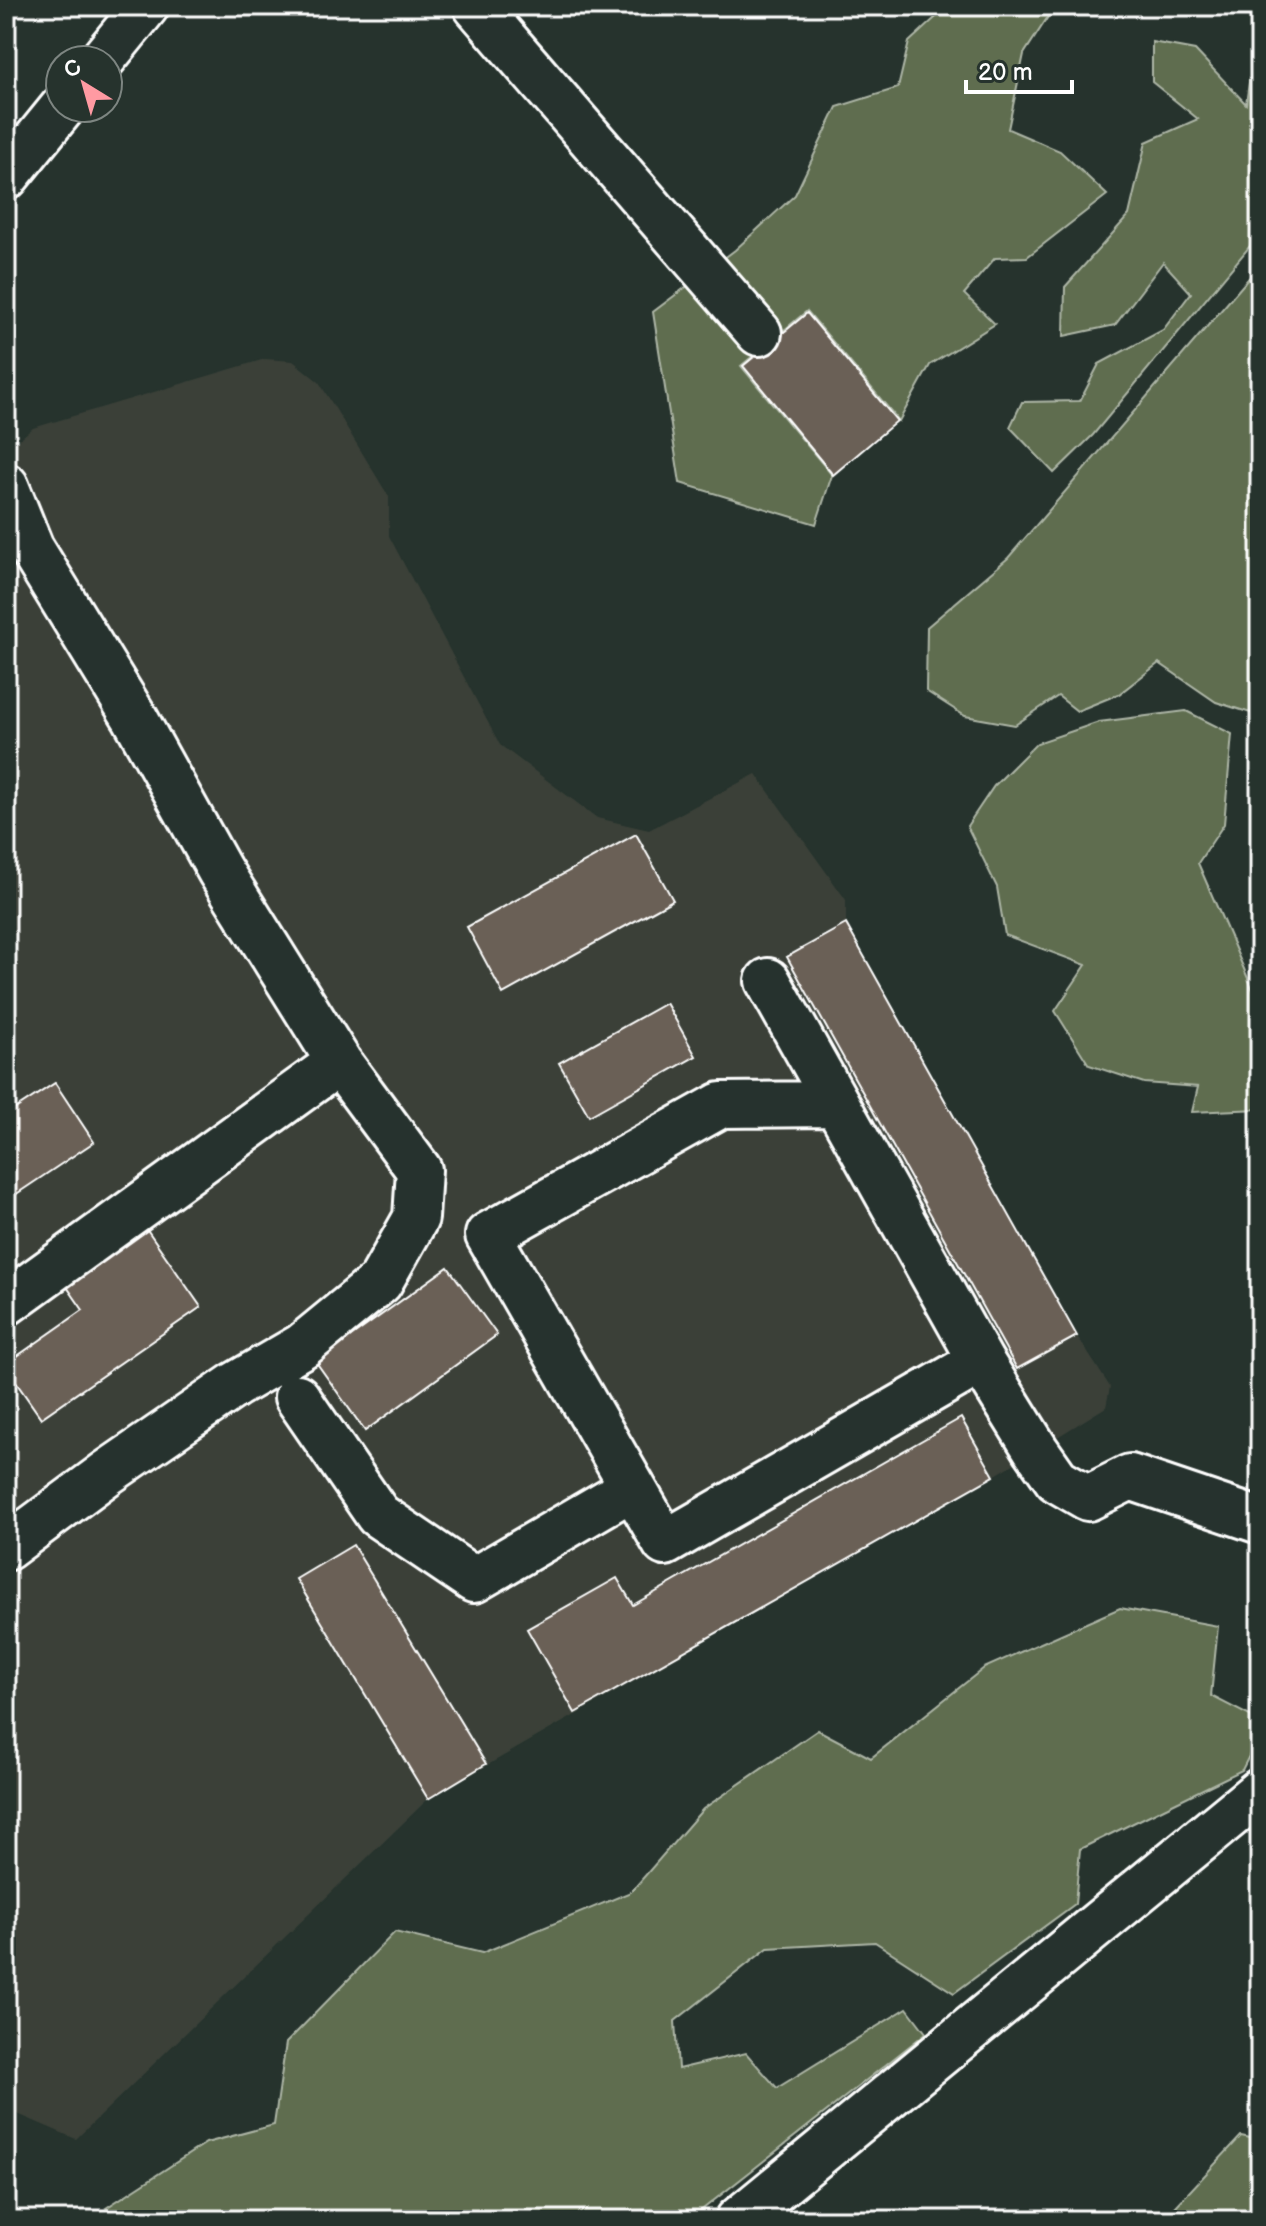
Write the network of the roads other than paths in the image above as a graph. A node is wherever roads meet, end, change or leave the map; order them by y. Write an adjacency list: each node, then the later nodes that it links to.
1 (146, 6): 3 (street)
2 (476, 6): 6 (street)
3 (115, 44)
4 (49, 124): 5 (street)
5 (6, 177)
6 (759, 333)
7 (6, 486): 9 (street)
8 (768, 981): 10 (street)
9 (339, 1062): 11 (street); 16 (street)
10 (837, 1104): 12 (street); 14 (street)
11 (6, 1303)
12 (981, 1361): 14 (street); 15 (street)
13 (297, 1397): 14 (street)
14 (633, 1487)
15 (1260, 1521)
16 (6, 1548)
17 (1260, 1791): 18 (street)
18 (738, 2220)

